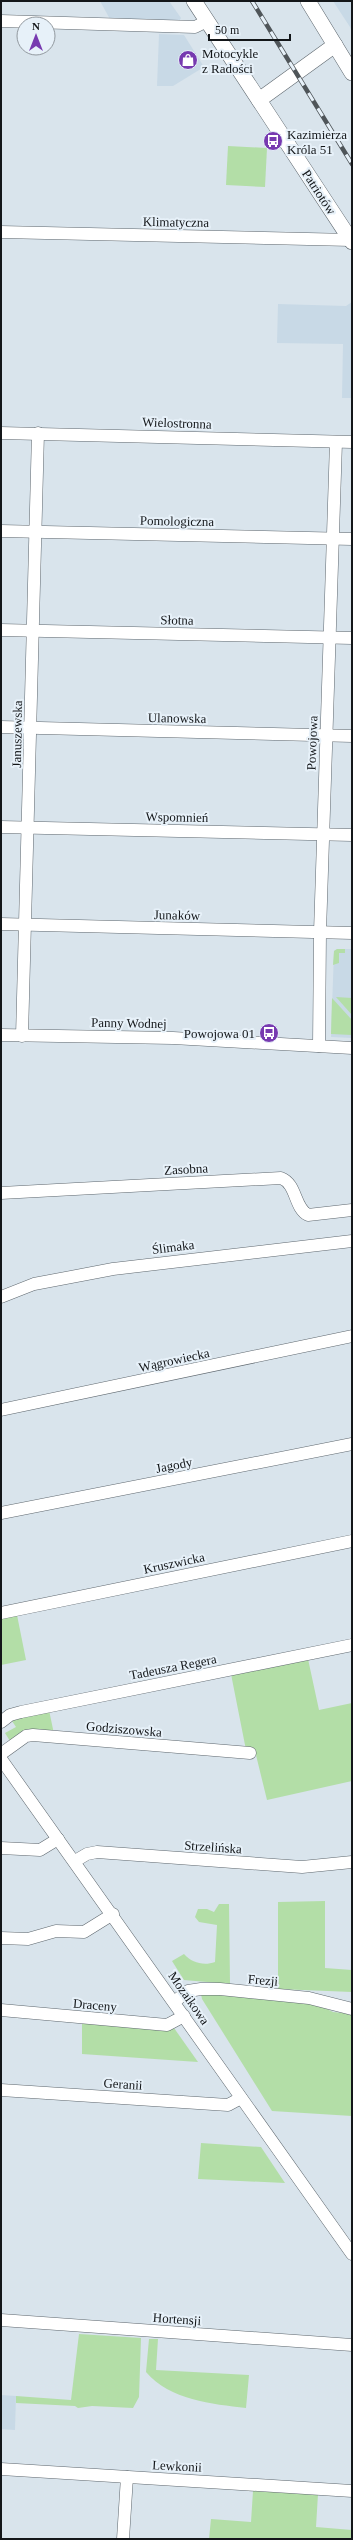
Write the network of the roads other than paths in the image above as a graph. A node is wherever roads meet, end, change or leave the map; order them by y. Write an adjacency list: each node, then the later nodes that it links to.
1 (194, 1): 4 (main road, Patriotów)
2 (308, 1): 5 (main road)
3 (1, 21): 4 (street)
4 (207, 21): 7 (main road, Patriotów)
5 (335, 45): 6 (main road); 7 (main road)
6 (352, 73)
7 (259, 100): 9 (main road, Patriotów)
8 (1, 232): 9 (street, Klimatyczna)
9 (352, 241)
10 (1, 433): 11 (street, Wielostronna)
11 (38, 433): 12 (street, Wielostronna); 15 (street, Januszewska)
12 (336, 442): 13 (street, Wielostronna); 16 (street, Powojowa)
13 (352, 442)
14 (1, 531): 15 (street, Pomologiczna)
15 (37, 532): 16 (street, Pomologiczna); 19 (street, Januszewska)
16 (333, 539): 17 (street, Pomologiczna); 20 (street, Powojowa)
17 (352, 539)
18 (1, 630): 19 (street, Słotna)
19 (34, 630): 20 (street, Słotna); 23 (street, Januszewska)
20 (331, 638): 21 (street, Słotna); 24 (street, Powojowa)
21 (352, 638)
22 (1, 727): 23 (street, Ulanowska)
23 (31, 728): 24 (street, Ulanowska); 27 (street, Januszewska)
24 (326, 736): 25 (street, Ulanowska); 28 (street, Powojowa)
25 (352, 736)
26 (1, 827): 27 (street, Wspomnień)
27 (29, 828): 28 (street, Wspomnień); 31 (street, Januszewska)
28 (323, 834): 29 (street, Wspomnień); 32 (street, Powojowa)
29 (352, 835)
30 (1, 924): 31 (street, Junaków)
31 (26, 925): 32 (street, Junaków); 35 (street, Januszewska)
32 (320, 932): 33 (street, Junaków); 36 (street, Powojowa)
33 (352, 933)
34 (1, 1035): 35 (street, Panny Wodnej)
35 (22, 1036): 36 (street, Panny Wodnej)
36 (319, 1046): 37 (street, Panny Wodnej)
37 (352, 1048)
38 (1, 1193): 39 (street, Zasobna)
39 (352, 1210)
40 (352, 1241): 41 (street, Ślimaka)
41 (1, 1297)
42 (352, 1336): 43 (street, Wągrowiecka)
43 (1, 1410)
44 (352, 1444): 45 (street, Jagody)
45 (1, 1514)
46 (352, 1541): 47 (street, Kruszwicka)
47 (1, 1614)
48 (352, 1645): 49 (street, Tadeusza Regera)
49 (1, 1722)
50 (1, 1754): 51 (street, Godziszowska)
51 (250, 1754)
52 (1, 1759): 53 (street, Mozaikowa)
53 (58, 1839): 54 (street); 55 (street, Mozaikowa)
54 (1, 1848)
55 (74, 1861): 56 (street, Strzelińska); 57 (street, Mozaikowa)
56 (352, 1862)
57 (113, 1914): 58 (street); 59 (street, Mozaikowa)
58 (1, 1938)
59 (174, 2002): 60 (street, Frezji); 62 (street, Mozaikowa)
60 (352, 2009)
61 (1, 2010): 62 (street, Draceny)
62 (184, 2016): 64 (street, Mozaikowa)
63 (1, 2090): 64 (street, Geranii)
64 (241, 2098): 65 (street, Mozaikowa)
65 (352, 2254)
66 (1, 2320): 67 (street, Hortensji)
67 (352, 2345)
68 (1, 2469): 69 (street, Lewkonii)
69 (126, 2478): 70 (street, Lewkonii); 71 (street)
70 (352, 2491)
71 (123, 2539)

